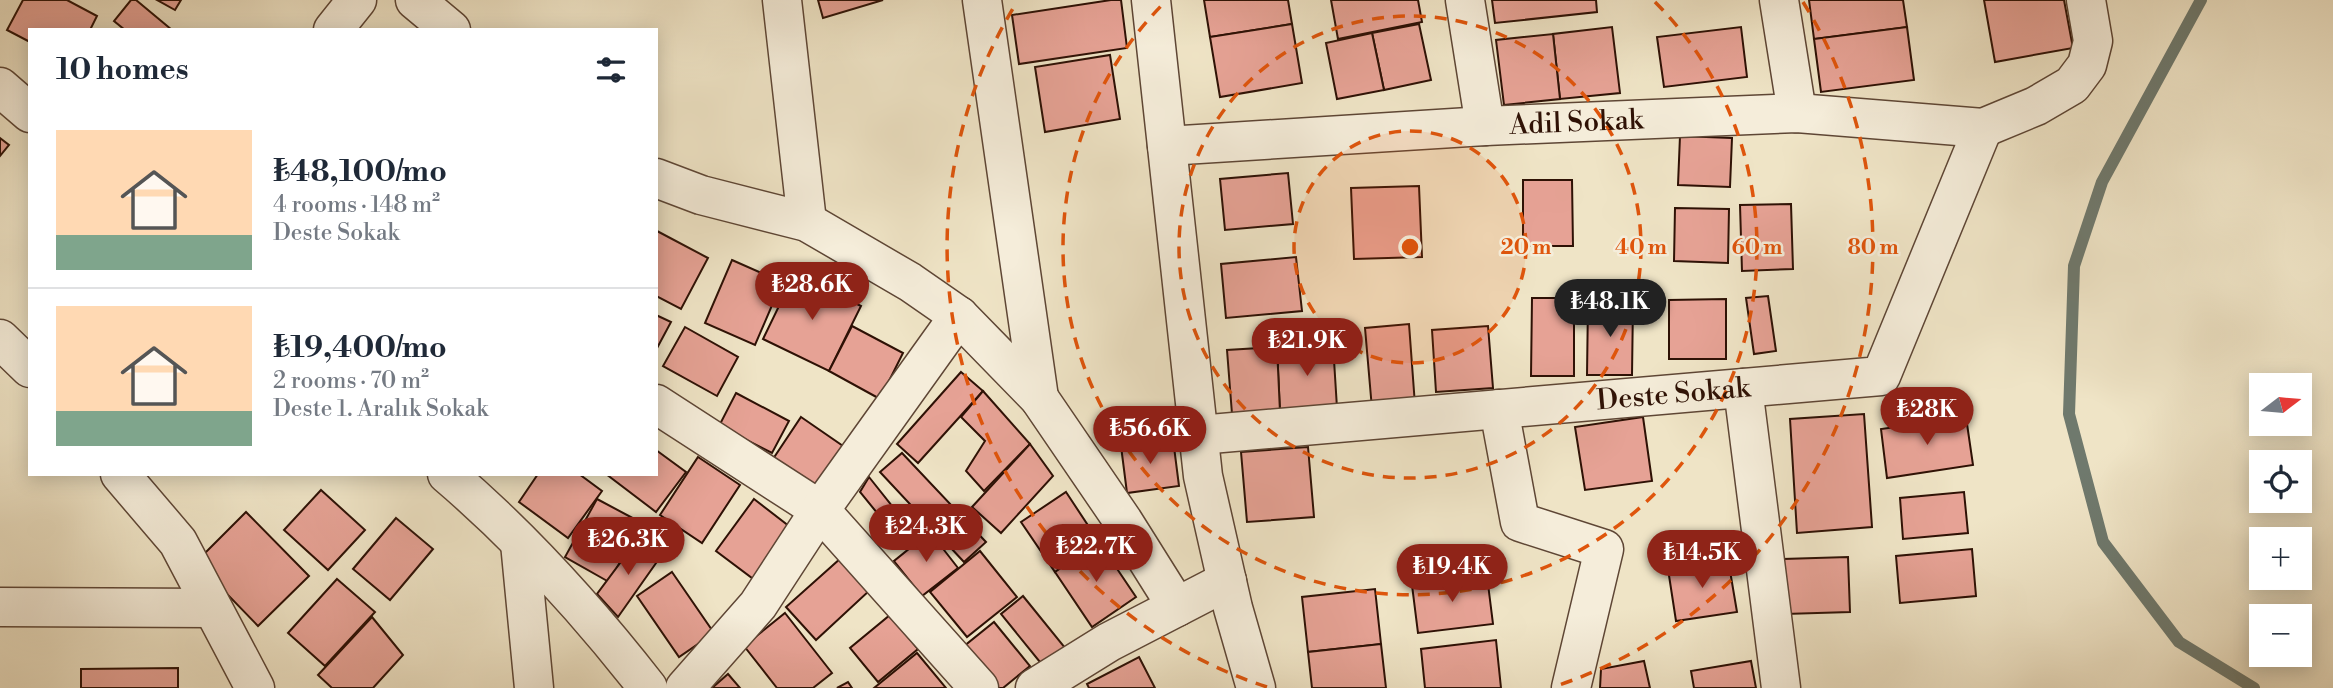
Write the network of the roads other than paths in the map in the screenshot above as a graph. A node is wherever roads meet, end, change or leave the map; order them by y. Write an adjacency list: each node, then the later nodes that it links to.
1 (357, 0): 9 (street)
2 (415, 0): 10 (street)
3 (782, 0): 18 (street)
4 (982, 0): 23 (street)
5 (1151, 0): 16 (street)
6 (1465, 0): 14 (street)
7 (1779, 0): 13 (street)
8 (2086, 0): 15 (street)
9 (335, 28)
10 (449, 28)
11 (0, 86): 12 (street)
12 (28, 111)
13 (1797, 113): 14 (street, Adil Sokak); 15 (street, Adil Sokak)
14 (1485, 126): 16 (street, Adil Sokak)
15 (1983, 128): 22 (street, Deste Sokak)
16 (1167, 146): 26 (street)
17 (658, 179): 18 (street)
18 (807, 222): 19 (street)
19 (959, 316): 23 (street); 29 (street)
20 (0, 338): 21 (street)
21 (28, 366)
22 (1743, 388): 25 (street, Deste Sokak); 43 (street)
23 (1039, 398): 33 (street)
24 (658, 405): 29 (street)
25 (1499, 409): 26 (street, Deste Sokak); 42 (street)
26 (1199, 435): 31 (street)
27 (122, 476): 34 (street)
28 (449, 476): 30 (street)
29 (820, 510): 38 (street); 39 (street)
30 (520, 543): 36 (street); 37 (street)
31 (1227, 581): 33 (street); 41 (street)
32 (0, 607): 34 (street)
33 (1177, 607): 40 (street)
34 (212, 608): 35 (street)
35 (255, 688)
36 (534, 688)
37 (648, 688)
38 (685, 688)
39 (979, 688)
40 (1035, 688)
41 (1256, 688)
42 (1571, 688)
43 (1781, 688)

